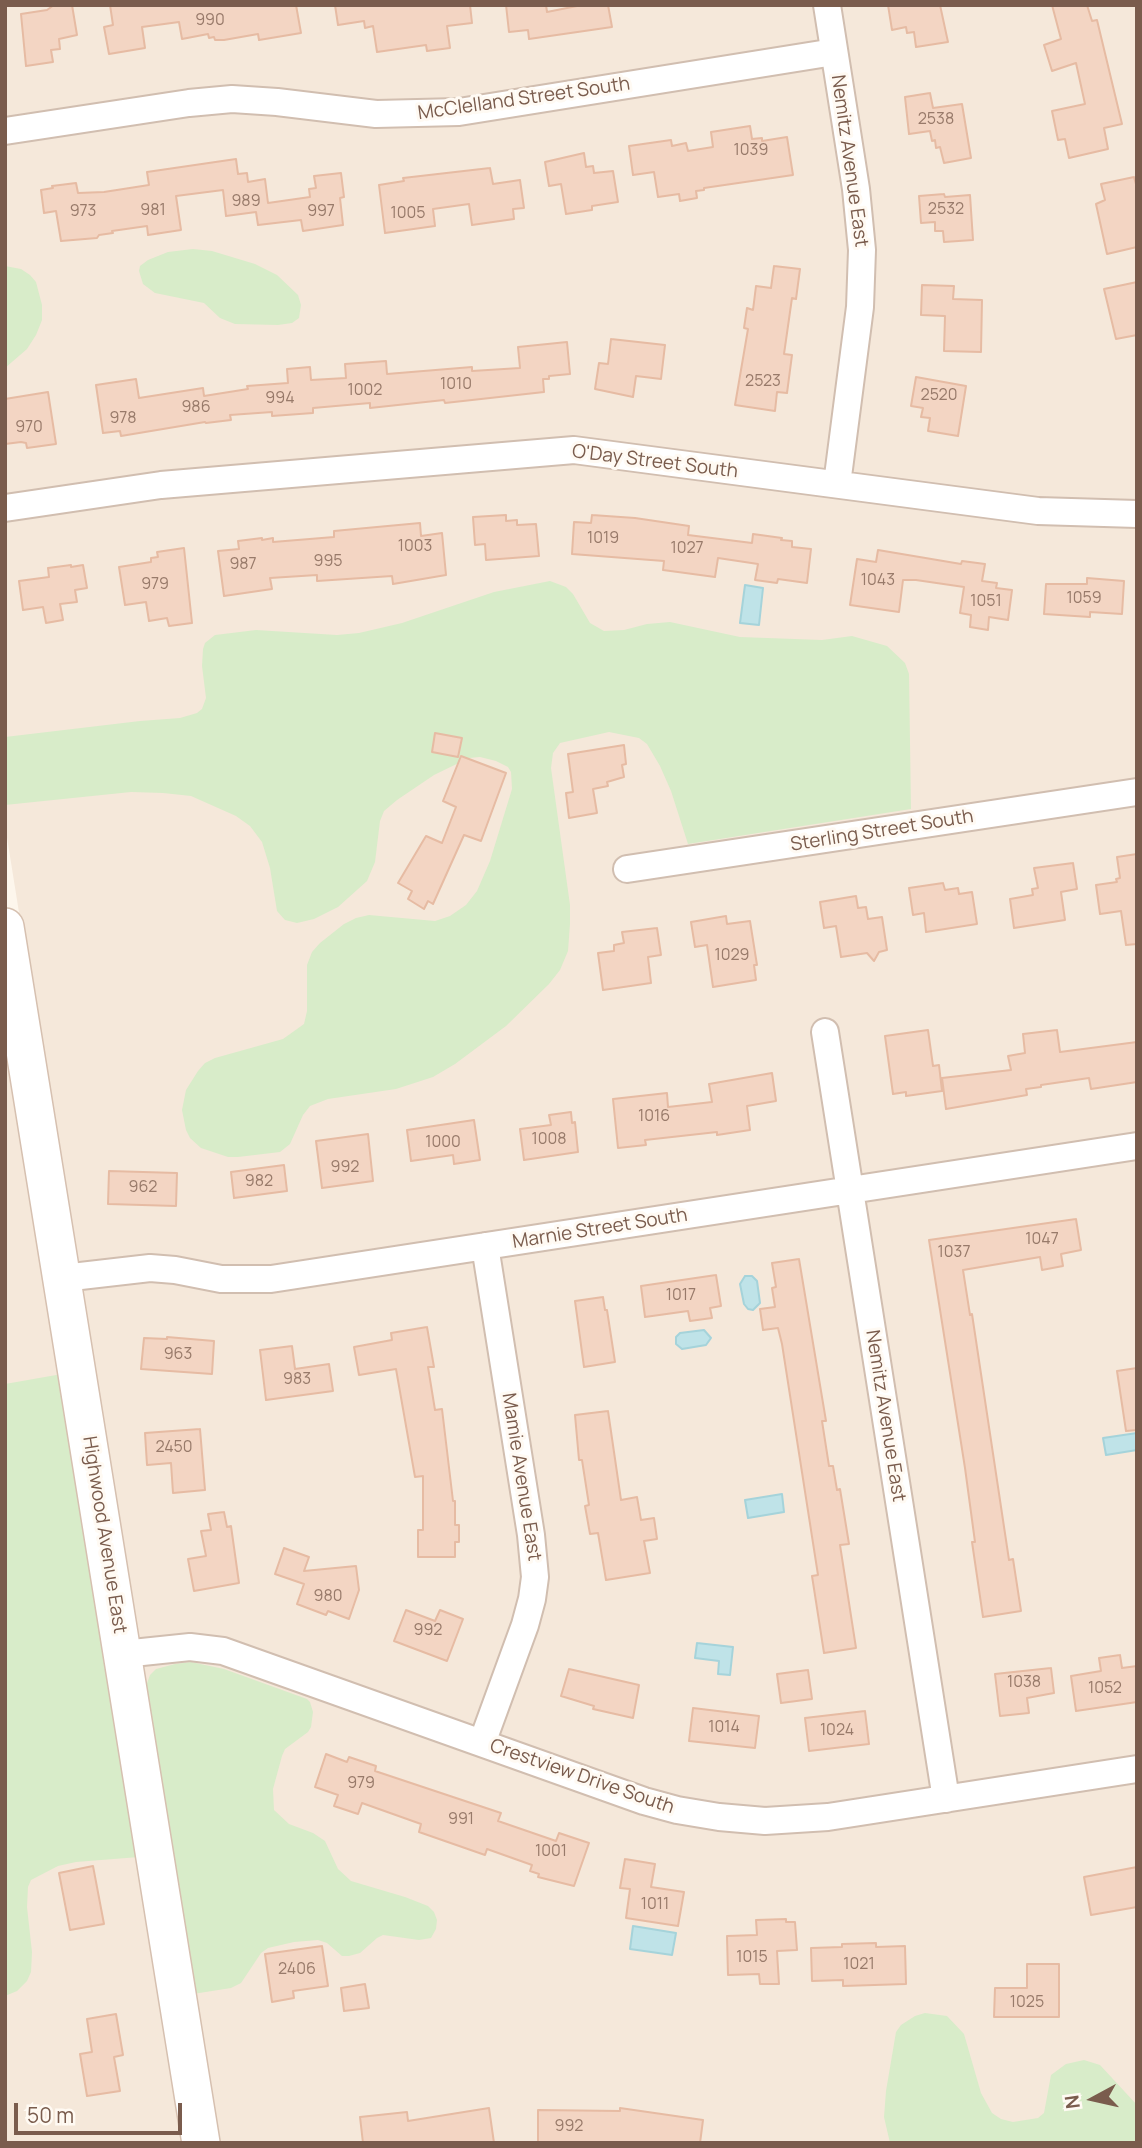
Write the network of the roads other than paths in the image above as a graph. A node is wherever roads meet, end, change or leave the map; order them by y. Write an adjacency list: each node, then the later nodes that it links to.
1 (827, 5): 2 (street, Nemitz Avenue East)
2 (834, 52): 3 (street, McClelland Street South); 4 (street, Nemitz Avenue East)
3 (5, 131)
4 (837, 484): 5 (street, O'Day Street South); 6 (street, O'Day Street South)
5 (5, 508)
6 (1137, 514)
7 (1137, 792): 8 (street, Sterling Street South)
8 (628, 869)
9 (7, 949): 14 (street, Highwood Avenue East)
10 (825, 1032): 12 (street, Nemitz Avenue East)
11 (1137, 1146): 12 (street, Marnie Street South)
12 (849, 1190): 13 (street, Marnie Street South); 18 (street, Nemitz Avenue East)
13 (485, 1246): 14 (street, Marnie Street South); 16 (street, Mamie Avenue East)
14 (63, 1278): 15 (street, Highwood Avenue East)
15 (123, 1654): 16 (street, Crestview Drive South); 19 (street, Highwood Avenue East)
16 (482, 1743): 18 (street, Crestview Drive South)
17 (1137, 1769): 18 (street, Crestview Drive South)
18 (946, 1799)
19 (201, 2143)

